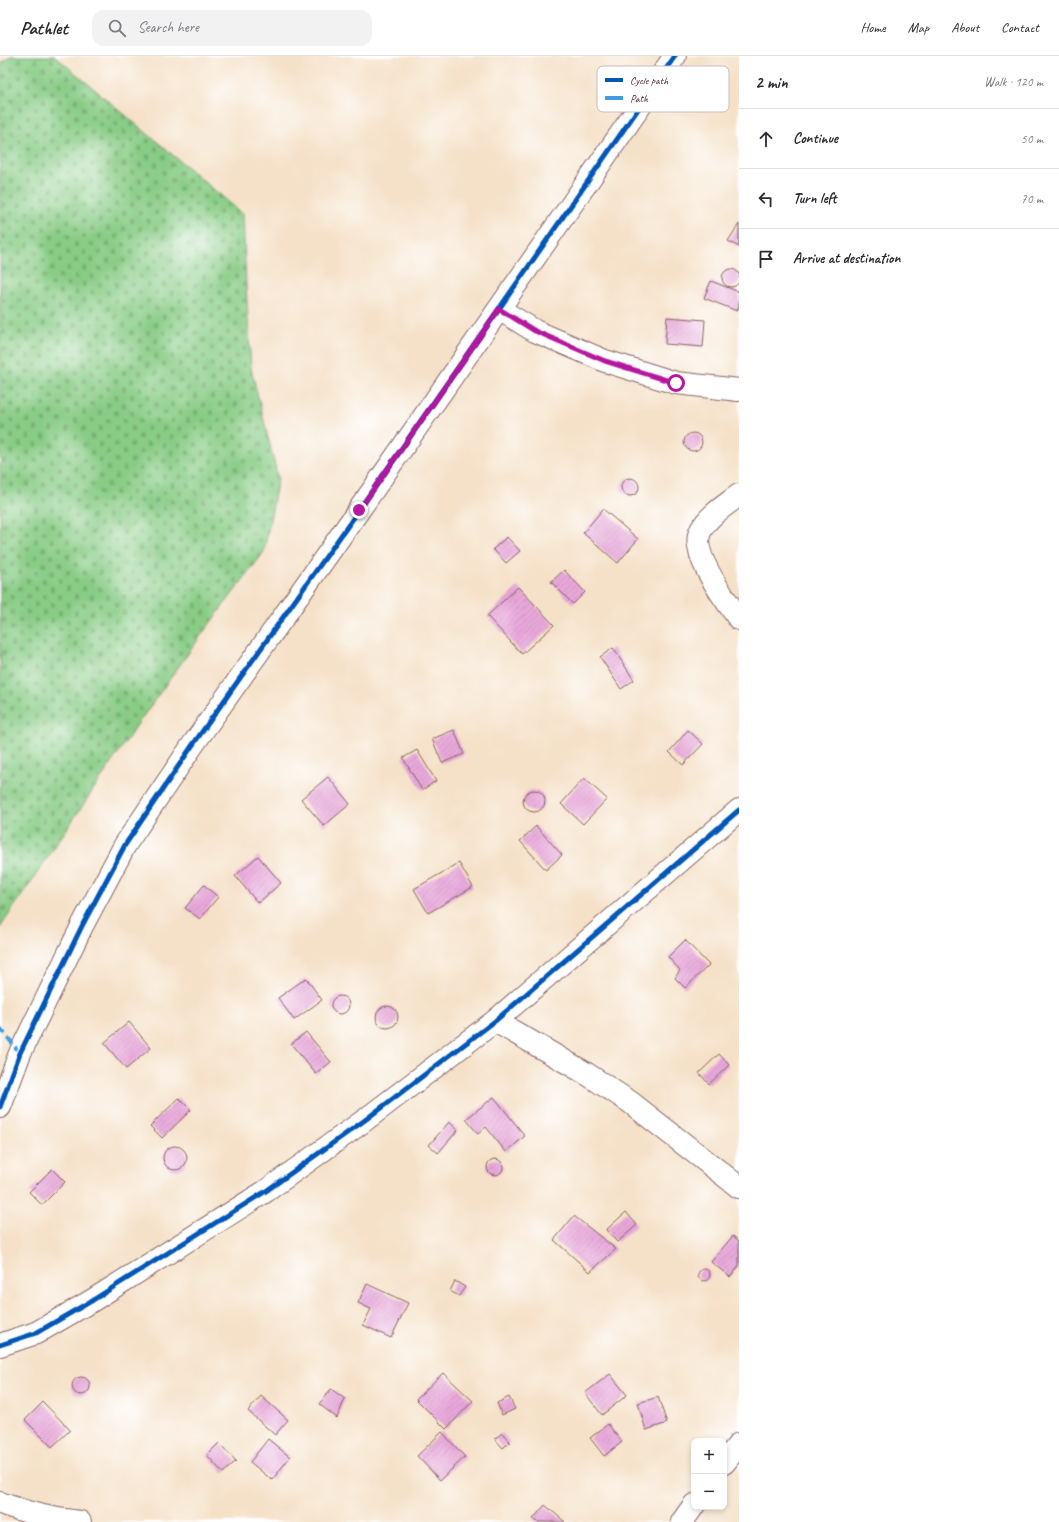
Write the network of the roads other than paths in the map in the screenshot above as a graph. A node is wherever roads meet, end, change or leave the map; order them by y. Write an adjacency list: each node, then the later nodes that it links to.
1 (674, 56): 2 (street)
2 (667, 66)
3 (635, 112): 4 (street)
4 (499, 309): 5 (street); 10 (street)
5 (739, 390)
6 (739, 495): 7 (street)
7 (739, 619)
8 (739, 810): 9 (street)
9 (495, 1021): 11 (street); 12 (street)
10 (0, 1107)
11 (739, 1187)
12 (0, 1345)
13 (739, 1444): 14 (street)
14 (727, 1459)
15 (0, 1503): 17 (street)
16 (691, 1509): 18 (street)
17 (80, 1522)
18 (682, 1522)

